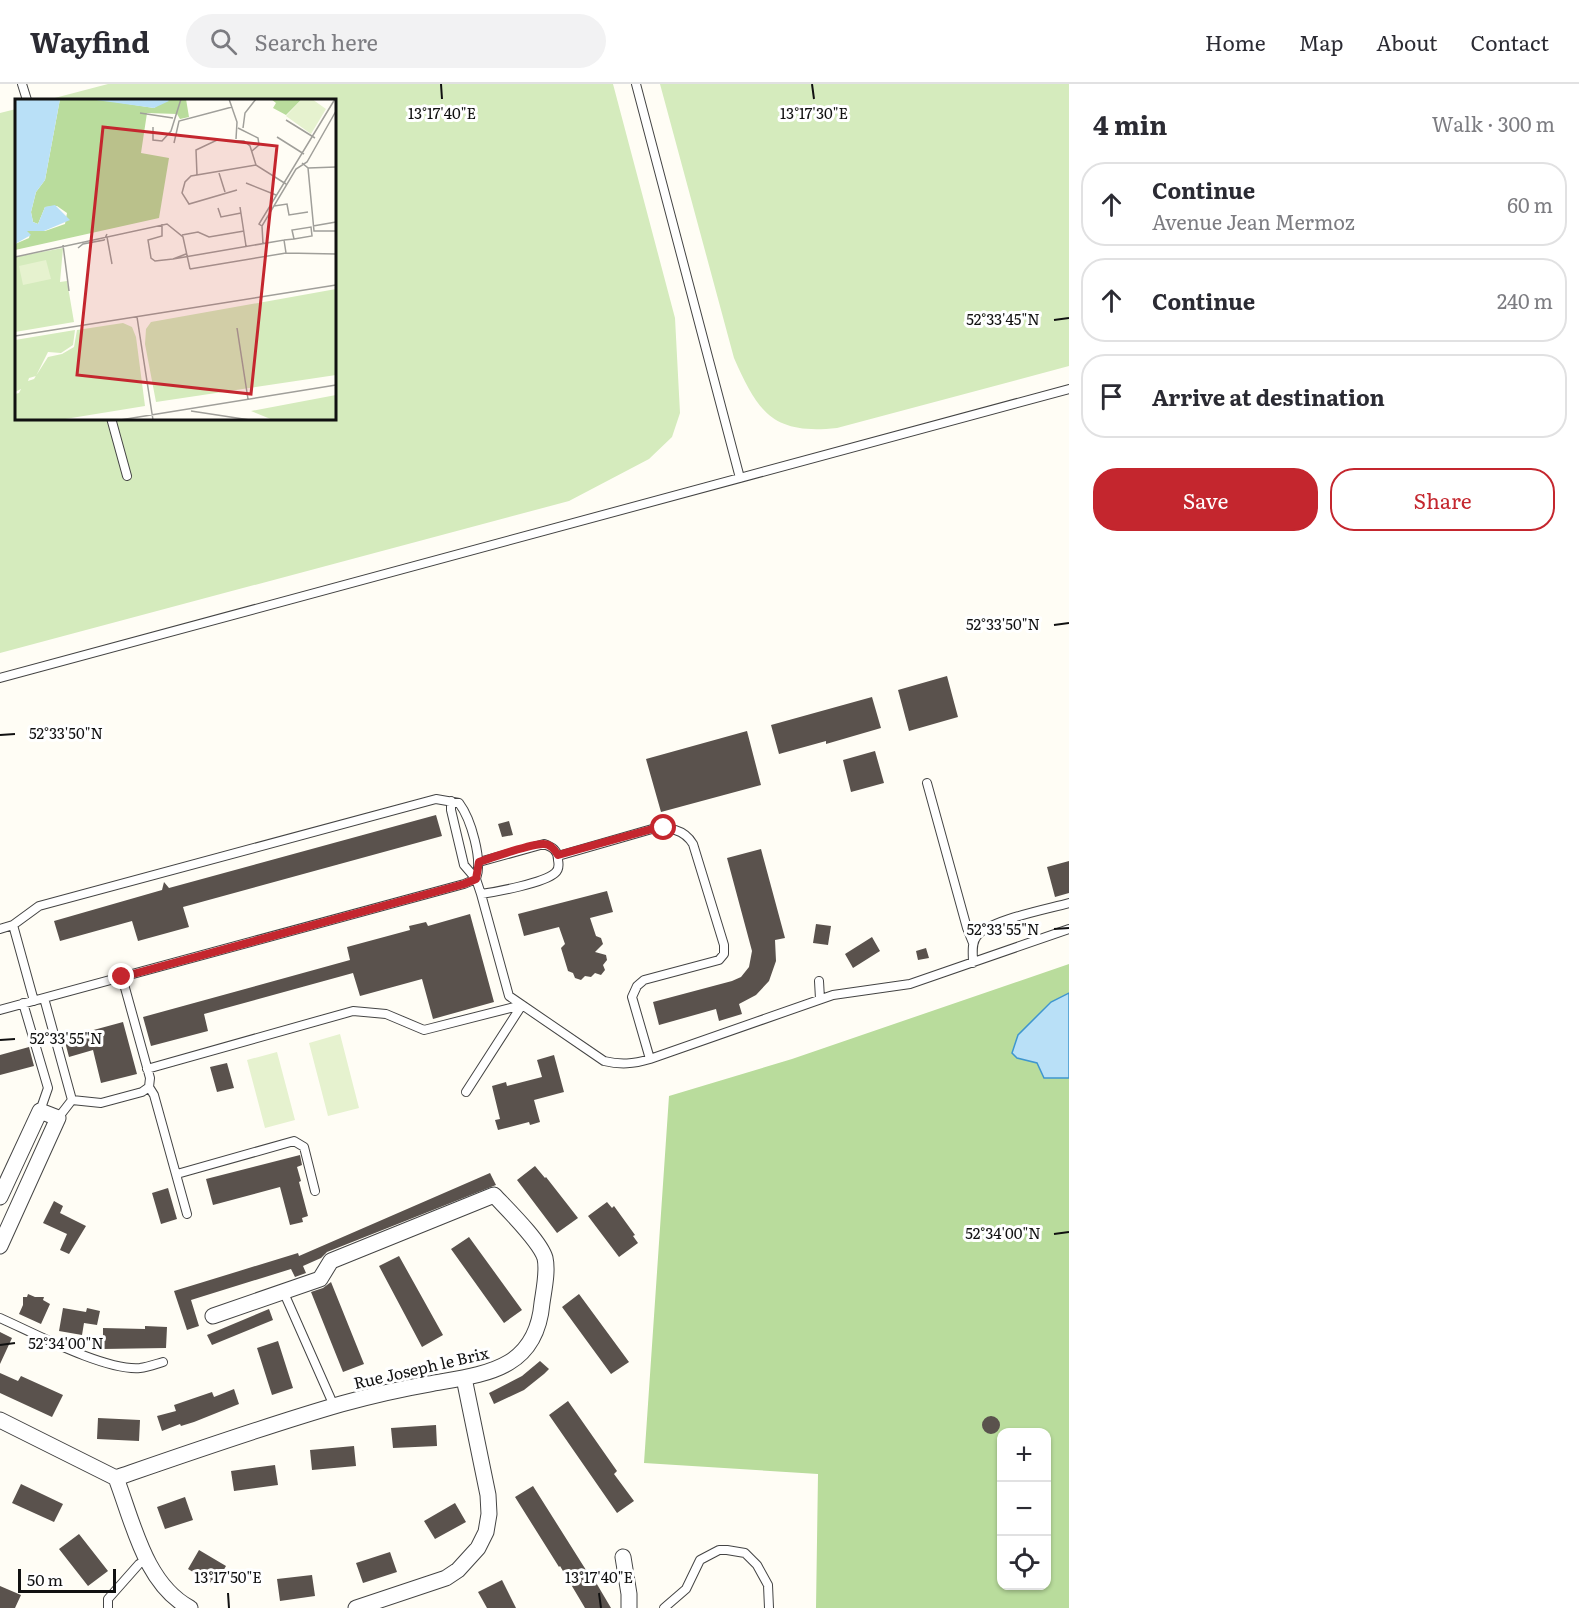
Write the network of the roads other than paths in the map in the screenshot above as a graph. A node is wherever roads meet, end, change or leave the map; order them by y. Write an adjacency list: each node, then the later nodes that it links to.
1 (22, 84): 3 (lane)
2 (636, 84): 7 (lane)
3 (27, 99)
4 (1069, 389): 7 (lane)
5 (112, 420): 6 (lane)
6 (127, 476)
7 (740, 478): 8 (lane)
8 (0, 678)
9 (927, 783): 19 (lane)
10 (451, 801): 12 (lane); 13 (lane); 16 (lane)
11 (558, 855): 12 (lane); 14 (lane); 29 (lane)
12 (479, 862): 13 (lane)
13 (476, 879): 14 (lane); 21 (lane)
14 (481, 894): 27 (lane)
15 (1069, 903): 19 (lane)
16 (13, 925): 17 (lane); 25 (lane)
17 (0, 928)
18 (1069, 929): 20 (lane)
19 (973, 943): 20 (lane)
20 (973, 963): 24 (lane)
21 (122, 977): 23 (lane); 30 (lane)
22 (819, 981): 24 (lane)
23 (44, 998): 25 (lane); 33 (lane)
24 (820, 999): 29 (lane)
25 (34, 1001): 26 (lane)
26 (23, 1004): 28 (lane); 34 (lane)
27 (522, 1005): 29 (lane); 30 (lane); 32 (lane)
28 (0, 1010)
29 (650, 1059)
30 (147, 1069): 31 (lane)
31 (149, 1087): 33 (lane); 36 (lane)
32 (466, 1092)
33 (72, 1100): 35 (lane)
34 (40, 1111): 35 (street); 38 (street)
35 (58, 1118): 40 (street)
36 (177, 1174): 37 (lane); 39 (lane)
37 (315, 1191)
38 (0, 1197)
39 (187, 1214)
40 (0, 1246)
41 (284, 1293): 42 (street, Rue Joseph le Brix); 45 (street, Rue Joseph le Brix); 46 (lane)
42 (213, 1316)
43 (0, 1318): 44 (lane)
44 (163, 1362)
45 (464, 1378): 46 (street, Rue Joseph le Brix); 53 (street)
46 (334, 1406): 48 (street, Rue Joseph le Brix)
47 (0, 1420): 48 (street)
48 (116, 1478): 50 (street)
49 (623, 1557): 54 (street)
50 (147, 1560): 51 (lane); 52 (street)
51 (108, 1608)
52 (190, 1608)
53 (356, 1608)
54 (629, 1608)
55 (664, 1608): 56 (lane)
56 (769, 1608)

